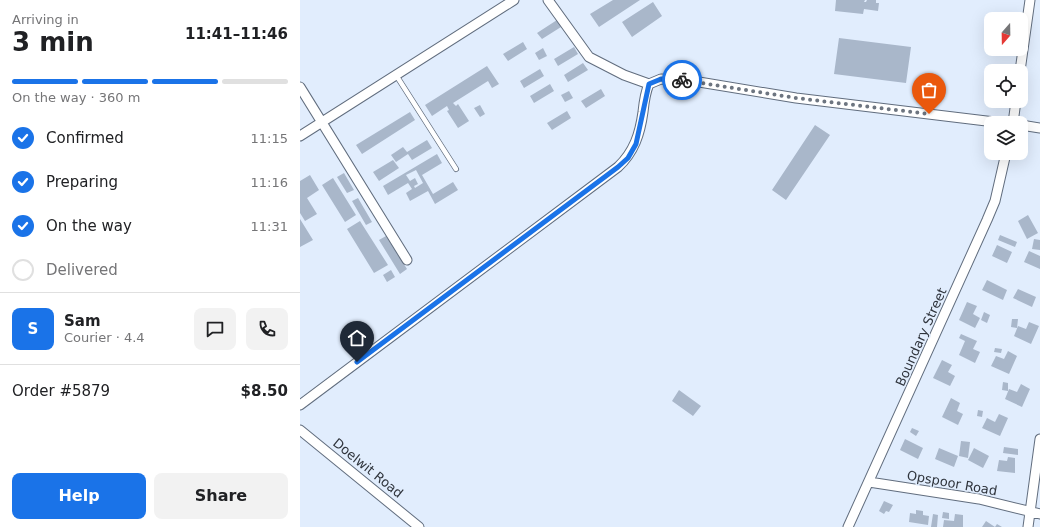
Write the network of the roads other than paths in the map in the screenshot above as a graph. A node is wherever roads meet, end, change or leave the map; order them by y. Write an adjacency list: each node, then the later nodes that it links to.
1 (514, 0): 5 (street)
2 (548, 0): 6 (street)
3 (1030, 0): 4 (street)
4 (1021, 64)
5 (396, 75): 9 (street); 14 (lane)
6 (649, 84): 8 (street); 16 (street)
7 (300, 87): 9 (street)
8 (984, 121)
9 (322, 122): 12 (street); 15 (street)
10 (1028, 126): 11 (street)
11 (1040, 128)
12 (300, 136)
13 (1004, 160): 20 (street, Boundary Street)
14 (456, 169)
15 (407, 260)
16 (300, 405)
17 (300, 430): 23 (street, Doelwit Road)
18 (1040, 439): 19 (street)
19 (1038, 466): 21 (street)
20 (869, 482): 21 (street, Opspoor Road); 24 (street, Boundary Street)
21 (1030, 512): 22 (street, Opspoor Road); 25 (street)
22 (1040, 514)
23 (419, 527)
24 (848, 527)
25 (1028, 527)

